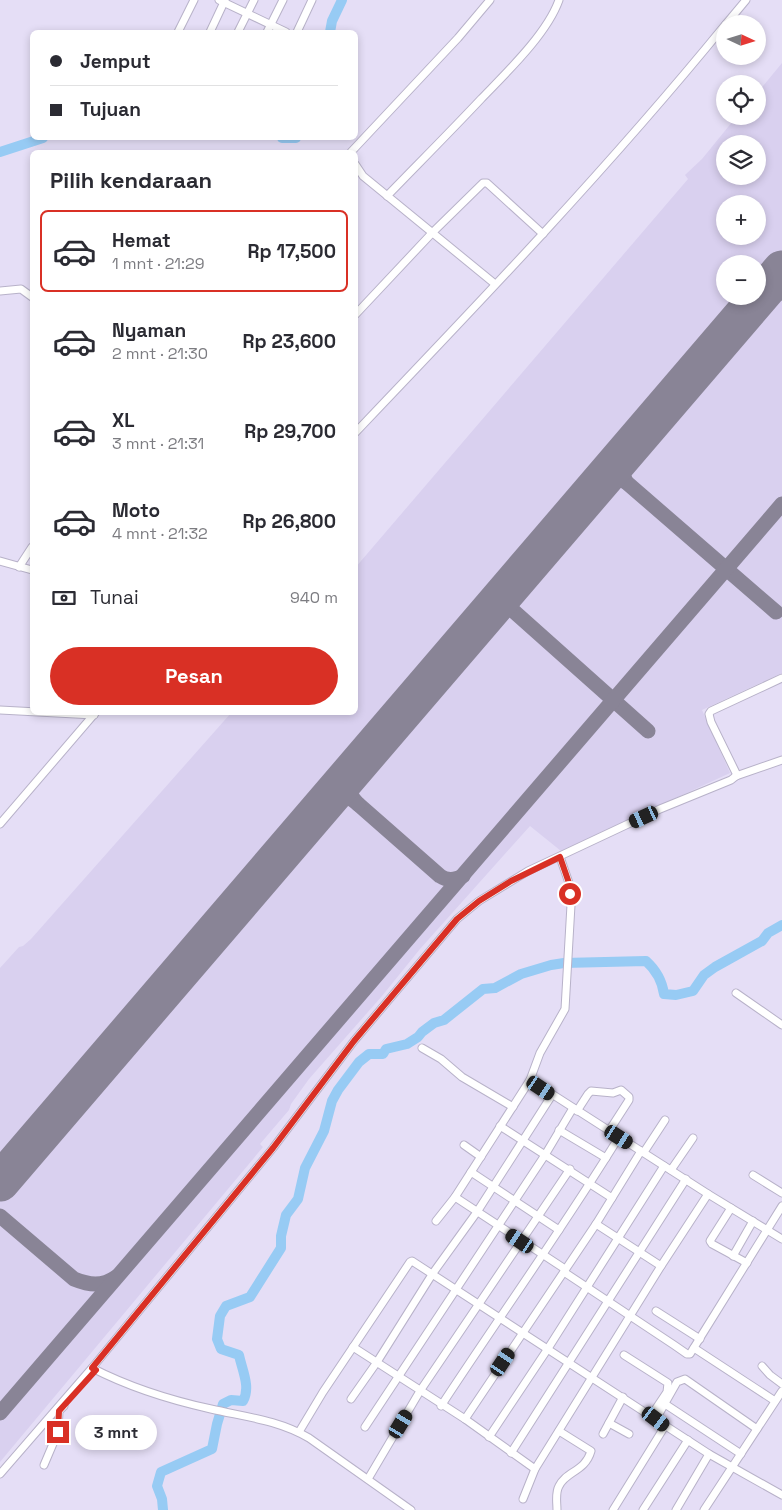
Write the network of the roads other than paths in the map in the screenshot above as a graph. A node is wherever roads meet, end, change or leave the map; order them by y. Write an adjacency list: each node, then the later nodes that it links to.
1 (194, 0): 12 (street)
2 (254, 0): 9 (street)
3 (283, 0): 11 (street)
4 (312, 0): 15 (street)
5 (490, 0): 17 (street)
6 (559, 0): 19 (street)
7 (746, 0): 10 (street)
8 (223, 1): 9 (street); 13 (street)
9 (247, 14): 11 (street); 14 (street)
10 (734, 15)
11 (269, 29)
12 (179, 30)
13 (211, 30)
14 (239, 30)
15 (298, 30)
16 (716, 36): 21 (street)
17 (353, 150)
18 (358, 168): 19 (street)
19 (387, 196): 20 (street)
20 (433, 232): 21 (street); 22 (street); 25 (street)
21 (543, 234): 22 (street)
22 (495, 284): 26 (street)
23 (0, 290): 24 (street)
24 (30, 296)
25 (358, 312)
26 (358, 430)
27 (30, 550): 29 (street)
28 (0, 561): 29 (street)
29 (20, 567): 30 (street)
30 (30, 570)
31 (782, 678): 36 (street)
32 (0, 710): 33 (street)
33 (30, 711)
34 (94, 715): 37 (street)
35 (782, 760): 36 (street)
36 (736, 776): 38 (street)
37 (0, 824)
38 (560, 857): 42 (street); 107 (street)
39 (736, 993): 40 (street)
40 (782, 1024)
41 (422, 1048): 44 (street)
42 (530, 1080): 43 (street); 44 (street)
43 (552, 1095): 45 (street); 52 (street)
44 (513, 1107): 47 (street)
45 (575, 1109): 48 (street); 49 (street); 49 (street)
46 (665, 1120): 54 (street)
47 (500, 1126): 52 (street); 56 (street)
48 (559, 1130): 55 (street); 57 (street)
49 (609, 1131): 50 (street)
50 (619, 1137): 54 (street); 57 (street)
51 (693, 1138): 60 (street)
52 (522, 1141): 55 (street); 65 (street)
53 (464, 1145): 56 (street)
54 (642, 1152): 58 (street); 69 (street)
55 (544, 1155): 59 (street); 70 (street)
56 (480, 1156): 61 (street)
57 (606, 1158): 64 (street)
58 (664, 1166): 60 (street); 81 (street)
59 (570, 1169): 64 (street); 74 (street)
60 (672, 1170): 63 (street)
61 (471, 1172): 65 (street); 68 (street)
62 (753, 1175): 66 (street)
63 (686, 1179): 67 (street); 84 (street)
64 (591, 1183): 69 (street); 79 (street)
65 (493, 1188): 70 (street); 73 (street)
66 (782, 1193)
67 (708, 1194): 72 (street); 88 (street)
68 (455, 1198): 73 (street); 75 (street)
69 (612, 1198): 77 (street)
70 (514, 1201): 74 (street); 78 (street)
71 (782, 1206): 80 (street)
72 (730, 1208): 76 (street); 86 (street)
73 (477, 1212): 78 (street); 90 (street)
74 (537, 1216): 79 (street); 83 (street)
75 (436, 1221)
76 (753, 1221): 80 (street); 86 (street)
77 (596, 1224): 81 (street); 89 (street)
78 (498, 1226): 83 (street); 92 (street)
79 (559, 1230): 85 (street)
80 (767, 1230): 82 (street); 87 (street)
81 (618, 1238): 84 (street); 91 (street)
82 (782, 1239)
83 (520, 1241): 85 (street); 94 (street)
84 (639, 1252): 88 (street); 93 (street)
85 (543, 1255): 89 (street); 97 (street)
86 (733, 1256): 87 (street)
87 (747, 1263): 99 (street)
88 (661, 1266): 96 (street)
89 (564, 1270): 91 (street); 98 (street)
90 (433, 1273): 92 (street); 100 (street); 104 (street)
91 (587, 1287): 93 (street); 102 (street)
92 (456, 1289): 94 (street); 108 (street)
93 (608, 1302): 96 (street); 105 (street)
94 (479, 1303): 97 (street); 111 (street)
95 (656, 1311): 99 (street)
96 (629, 1316): 101 (street); 109 (street)
97 (499, 1318): 98 (street); 116 (street)
98 (523, 1333): 102 (street); 118 (street)
99 (700, 1339): 101 (street)
100 (353, 1347): 104 (street); 123 (street)
101 (694, 1348): 112 (street)
102 (548, 1350): 105 (street); 127 (street)
103 (624, 1355): 117 (street)
104 (377, 1362): 108 (street); 114 (street)
105 (569, 1363): 109 (street); 129 (street)
106 (762, 1366): 110 (street)
107 (94, 1369): 123 (street); 132 (street); 135 (street)
108 (399, 1377): 111 (street); 121 (street)
109 (591, 1378): 113 (street); 124 (street)
110 (782, 1384)
111 (420, 1391): 116 (street); 136 (street)
112 (780, 1395): 122 (street)
113 (623, 1397): 117 (street); 119 (street)
114 (351, 1399)
115 (665, 1404): 117 (street); 122 (street); 131 (street)
116 (442, 1406): 118 (street)
117 (654, 1418): 120 (street)
118 (465, 1419): 127 (street)
119 (609, 1423): 125 (street); 126 (street)
120 (665, 1426): 128 (street); 141 (street)
121 (365, 1427)
122 (757, 1429): 131 (street)
123 (298, 1432): 136 (street)
124 (559, 1432): 134 (street); 140 (street)
125 (603, 1434)
126 (629, 1434)
127 (489, 1437): 129 (street)
128 (688, 1440): 130 (street); 142 (street)
129 (511, 1453): 134 (street)
130 (709, 1454): 133 (street); 143 (street)
131 (741, 1454): 133 (street)
132 (44, 1465)
133 (733, 1467): 137 (street); 144 (street)
134 (535, 1469): 138 (street)
135 (0, 1474)
136 (368, 1479): 139 (street)
137 (782, 1495)
138 (522, 1499)
139 (411, 1510)
140 (556, 1510)
141 (613, 1510)
142 (644, 1510)
143 (676, 1510)
144 (704, 1510)

